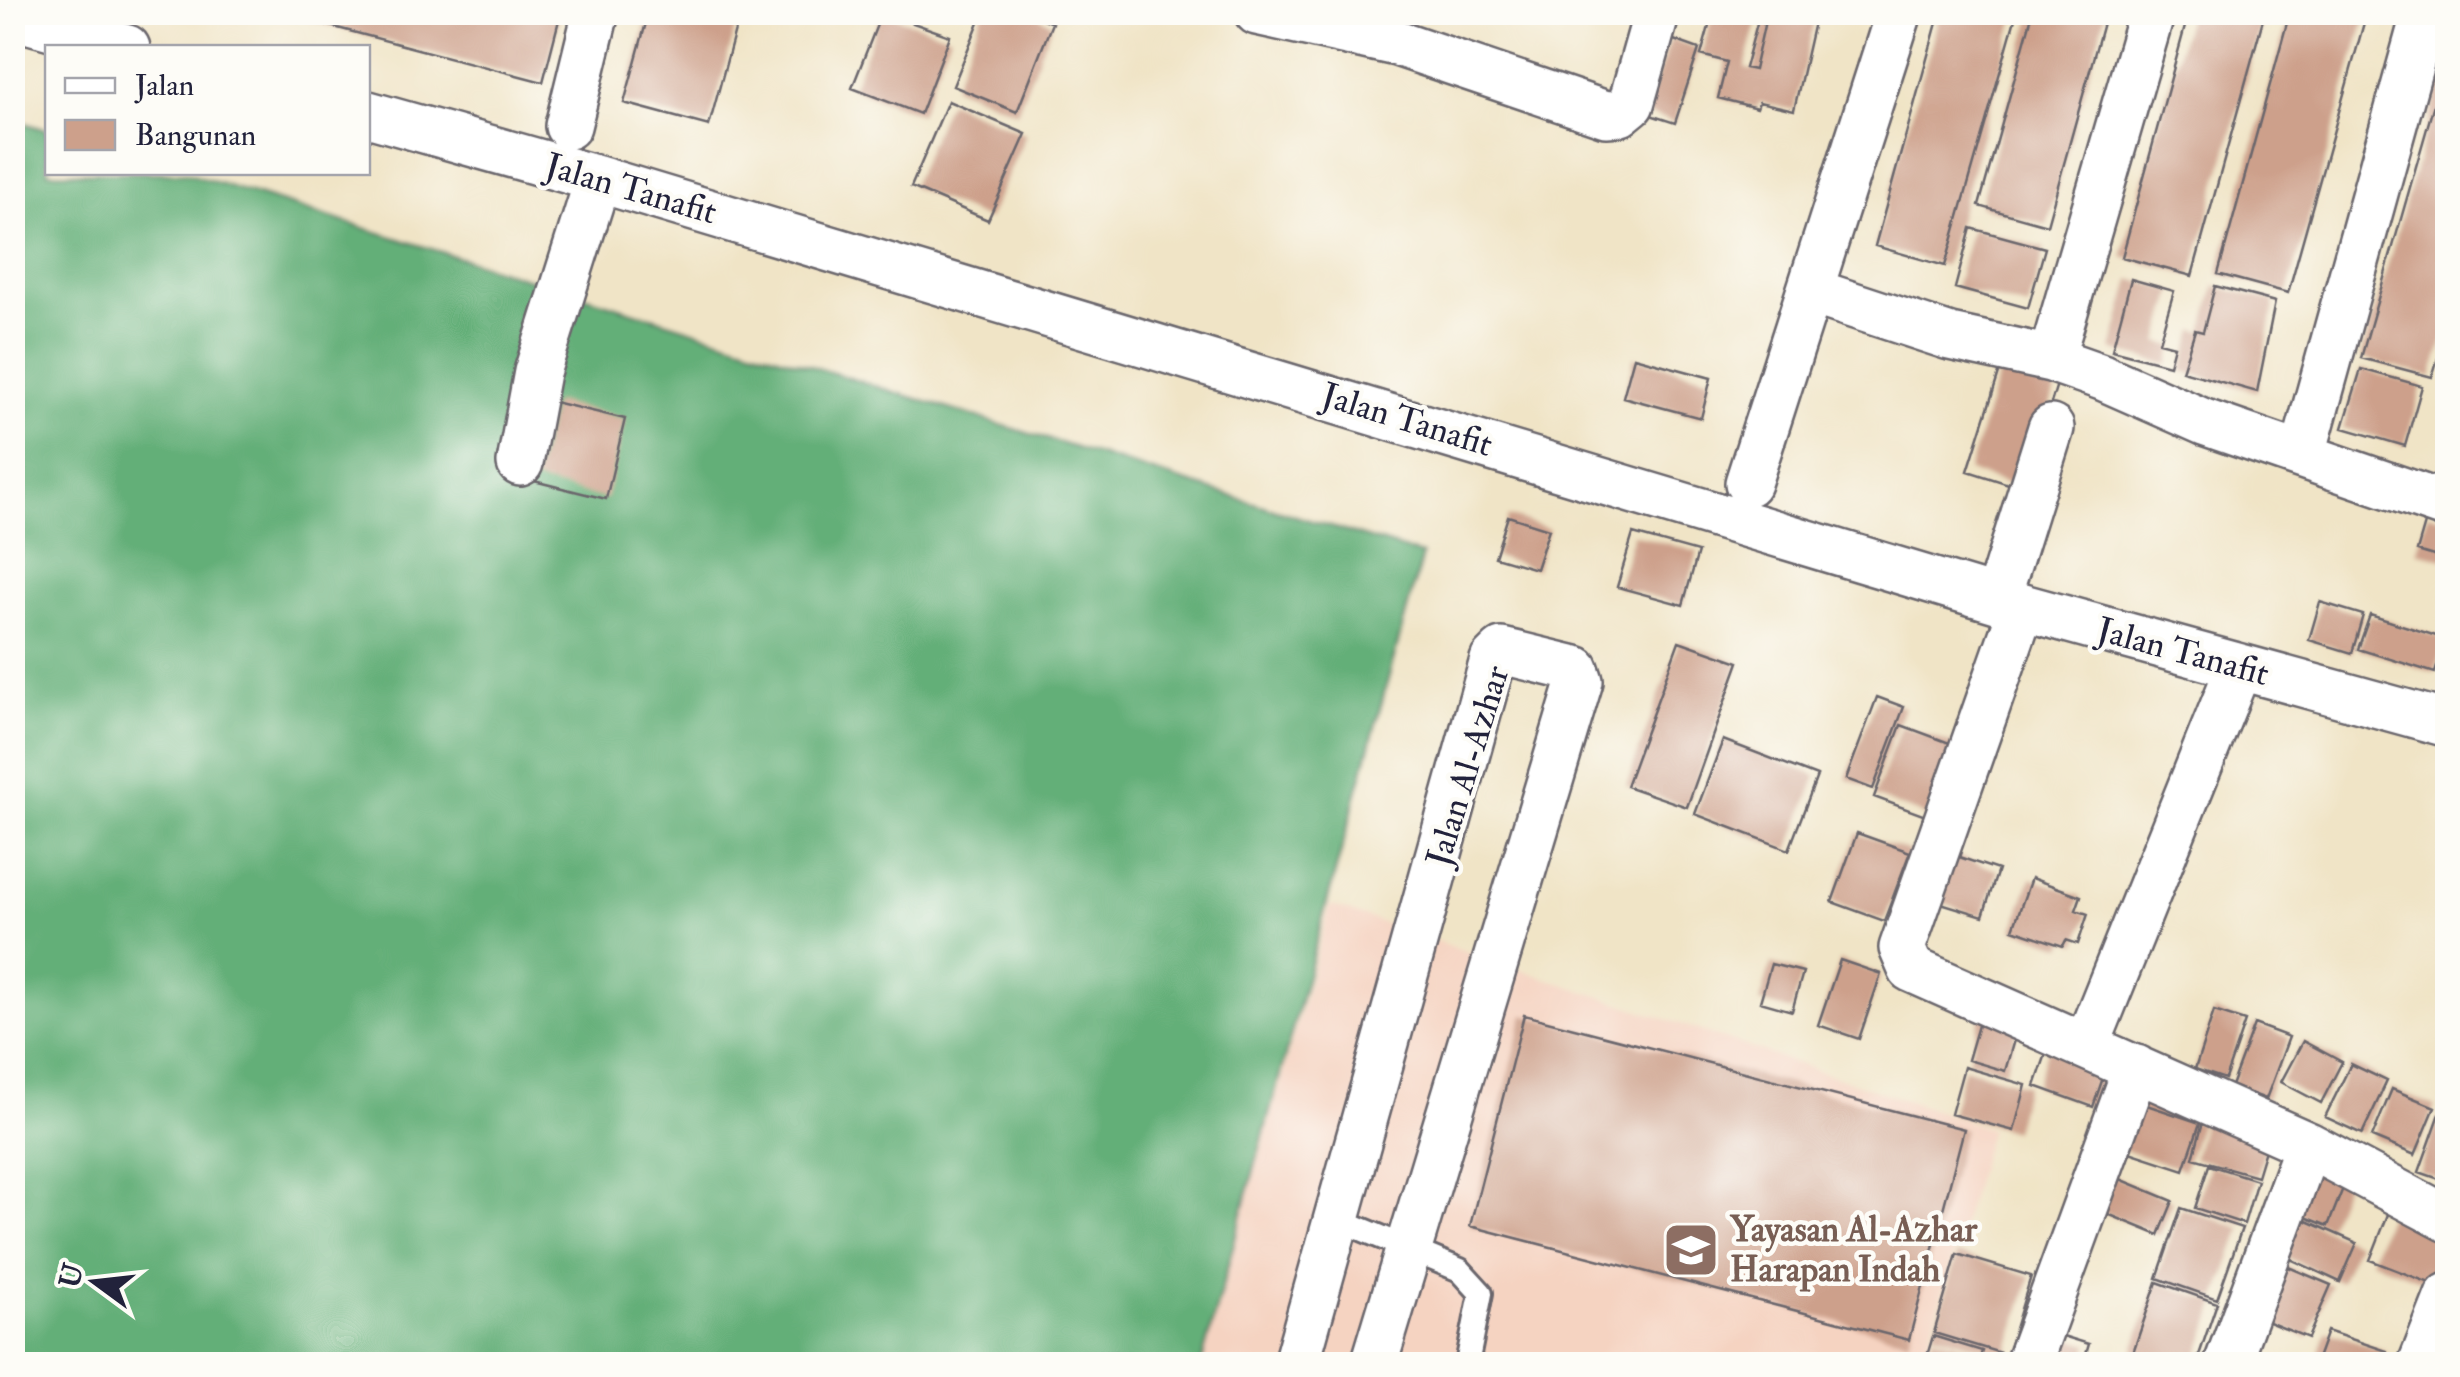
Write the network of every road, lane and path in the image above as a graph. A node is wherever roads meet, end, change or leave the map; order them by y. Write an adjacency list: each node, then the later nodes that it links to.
1 (596, 12): 11 (street)
2 (1257, 12): 8 (street)
3 (1657, 12): 8 (street)
4 (1900, 12): 13 (street)
5 (2152, 12): 14 (street)
6 (2425, 12): 16 (street)
7 (12, 16): 9 (street)
8 (1401, 28)
9 (116, 45)
10 (370, 115): 12 (street, Jalan Tanafit)
11 (568, 126)
12 (598, 179): 17 (street); 20 (street, Jalan Tanafit)
13 (1810, 291): 14 (street); 18 (street)
14 (2051, 359): 16 (street)
15 (2052, 428): 20 (street)
16 (2303, 454): 19 (street)
17 (520, 463)
18 (1748, 483)
19 (2448, 506)
20 (2010, 604): 21 (street, Jalan Tanafit); 23 (street)
21 (2238, 667): 22 (street, Jalan Tanafit); 23 (street)
22 (2448, 724)
23 (2086, 1044): 24 (street)
24 (2136, 1068): 25 (street); 33 (street)
25 (2308, 1145): 27 (street); 34 (street)
26 (1340, 1220): 28 (lane); 28 (street, Jalan Al-Azhar); 30 (street, Jalan Al-Azhar)
27 (2448, 1220)
28 (1410, 1247): 31 (street, Jalan Al-Azhar); 32 (lane)
29 (2448, 1296): 35 (street)
30 (1296, 1364)
31 (1374, 1364)
32 (1466, 1364)
33 (2028, 1364)
34 (2227, 1364)
35 (2422, 1364)

